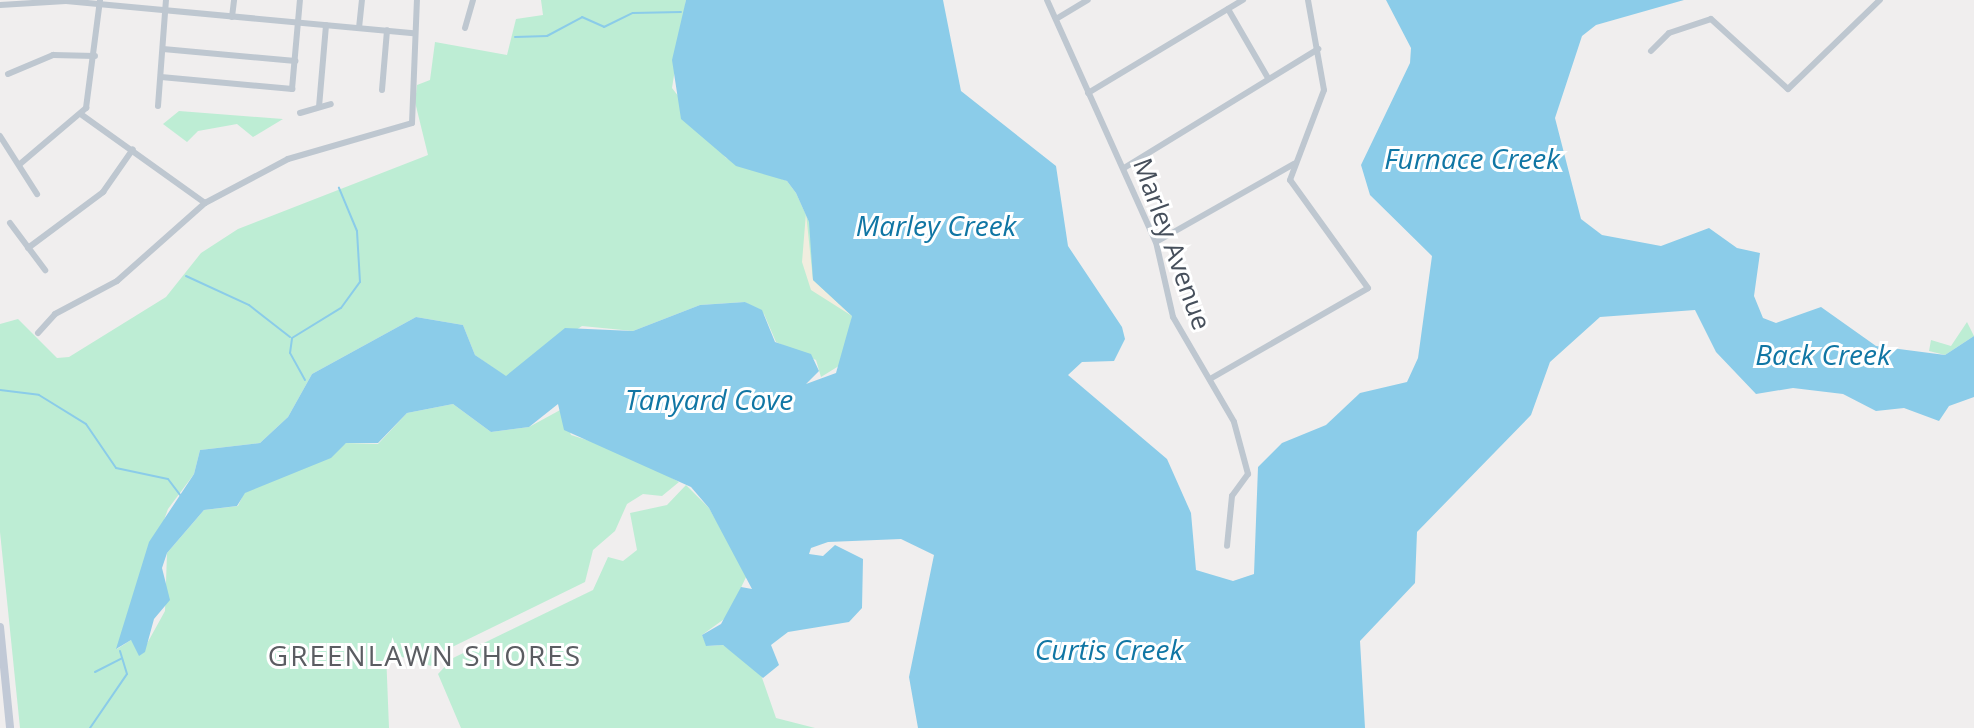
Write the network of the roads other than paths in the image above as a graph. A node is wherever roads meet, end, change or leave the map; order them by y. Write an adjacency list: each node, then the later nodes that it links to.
1 (166, 0): 16 (street)
2 (234, 0): 17 (street)
3 (300, 0): 19 (street)
4 (362, 0): 21 (street)
5 (417, 0): 24 (street)
6 (473, 0): 22 (street)
7 (1047, 0): 18 (street, Marley Avenue)
8 (1088, 0): 18 (street)
9 (1243, 0): 15 (street)
10 (1308, 0): 26 (street)
11 (1880, 0): 27 (street)
12 (39, 1): 13 (street); 14 (street)
13 (100, 2): 16 (street); 28 (street)
14 (0, 5)
15 (1228, 9): 32 (street); 34 (street)
16 (166, 11): 17 (street); 25 (street)
17 (232, 17): 19 (street)
18 (1056, 19): 34 (street, Marley Avenue)
19 (298, 23): 20 (street); 29 (street)
20 (326, 25): 21 (street); 37 (street)
21 (359, 28): 23 (street)
22 (465, 28)
23 (387, 30): 24 (street); 33 (street)
24 (414, 33): 46 (street)
25 (163, 49): 29 (street); 31 (street)
26 (1318, 49): 32 (street); 43 (street)
27 (1651, 51)
28 (95, 56): 30 (street); 39 (street)
29 (295, 61): 31 (street)
30 (8, 74)
31 (161, 77): 36 (street)
32 (1268, 78): 44 (street)
33 (382, 90)
34 (1088, 93): 44 (street, Marley Avenue)
35 (331, 104): 37 (street)
36 (158, 106)
37 (319, 107): 38 (street)
38 (300, 113)
39 (82, 115): 41 (street); 42 (street)
40 (0, 136): 42 (street)
41 (133, 149): 46 (street); 49 (street)
42 (20, 164): 45 (street)
43 (1294, 164): 48 (street); 52 (street)
44 (1124, 168): 48 (street, Marley Avenue)
45 (37, 194)
46 (205, 203): 51 (street)
47 (10, 223): 49 (street)
48 (1156, 242): 52 (street, Marley Avenue)
49 (28, 248): 50 (street)
50 (45, 270)
51 (38, 333)
52 (1210, 379): 53 (street, Marley Avenue)
53 (1227, 546)
54 (0, 627): 55 (main road)
55 (10, 728)

